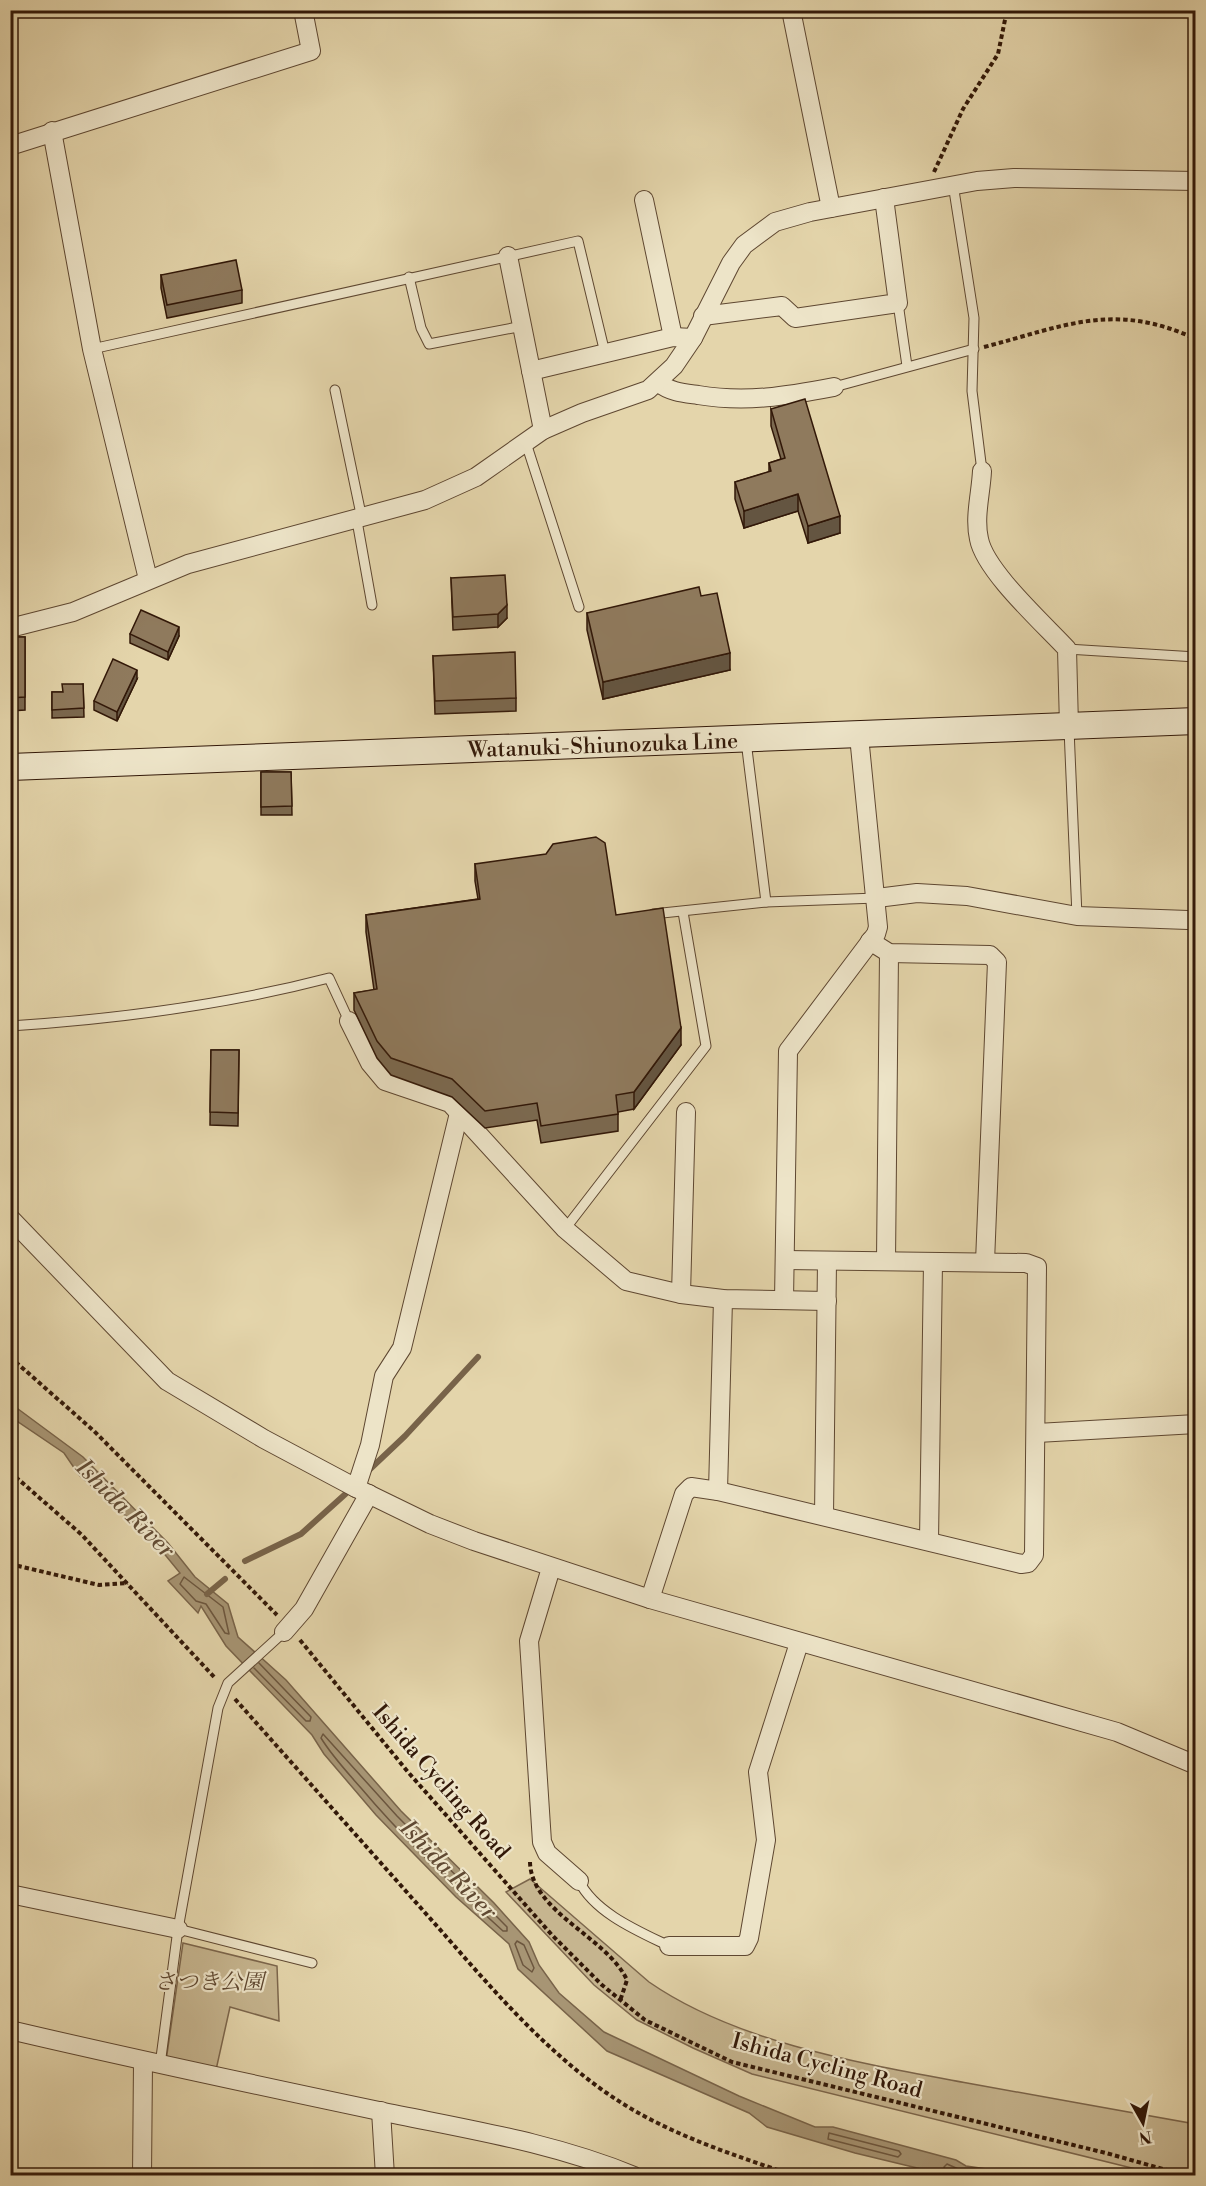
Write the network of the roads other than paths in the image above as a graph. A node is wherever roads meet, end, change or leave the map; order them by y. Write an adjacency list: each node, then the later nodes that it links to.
1 (303, 10): 3 (street)
2 (791, 10): 9 (street)
3 (52, 131): 4 (street); 18 (street)
4 (10, 146)
5 (1196, 181): 6 (street)
6 (953, 184): 7 (street); 17 (lane)
7 (884, 198): 9 (street); 12 (street)
8 (644, 200): 15 (street)
9 (831, 208): 13 (street)
10 (508, 256): 11 (lane); 14 (street); 19 (lane)
11 (409, 277): 14 (lane); 18 (lane)
12 (898, 303): 13 (street); 20 (lane)
13 (703, 316): 16 (street)
14 (523, 326): 21 (street)
15 (673, 337): 16 (street); 19 (street)
16 (693, 338): 22 (street)
17 (974, 349): 20 (lane); 27 (lane)
18 (92, 350): 29 (street)
19 (605, 353): 21 (street)
20 (907, 366): 23 (lane)
21 (531, 371): 25 (street)
22 (659, 382): 23 (street); 25 (street)
23 (834, 387)
24 (335, 390): 28 (lane)
25 (543, 430): 26 (street)
26 (526, 443): 28 (street); 31 (lane)
27 (982, 471): 33 (street)
28 (359, 520): 29 (street); 30 (lane)
29 (148, 579): 32 (street)
30 (372, 605)
31 (579, 607)
32 (10, 628)
33 (1067, 649): 34 (lane); 36 (street)
34 (1196, 657)
35 (1196, 722): 36 (main road, Watanuki-Shiunozuka Line)
36 (1069, 726): 37 (main road, Watanuki-Shiunozuka Line); 44 (lane)
37 (859, 736): 38 (main road, Watanuki-Shiunozuka Line); 40 (street)
38 (746, 741): 39 (main road, Watanuki-Shiunozuka Line); 41 (lane)
39 (10, 767)
40 (877, 898): 41 (lane); 44 (street); 46 (street)
41 (766, 902): 42 (lane)
42 (683, 912): 43 (lane); 53 (lane)
43 (643, 915)
44 (1077, 916): 45 (street)
45 (1188, 920)
46 (870, 941): 47 (street); 54 (street)
47 (889, 953): 56 (street); 58 (street)
48 (350, 1021): 49 (lane); 51 (street)
49 (10, 1026)
50 (686, 1112): 59 (street)
51 (459, 1113): 53 (street); 65 (street)
52 (10, 1218): 65 (street)
53 (565, 1229): 59 (street)
54 (785, 1260): 55 (street); 61 (street)
55 (827, 1261): 56 (street); 62 (street)
56 (886, 1261): 57 (street)
57 (933, 1262): 58 (street); 68 (street)
58 (986, 1262): 64 (street)
59 (681, 1294): 60 (street)
60 (723, 1299): 61 (street); 66 (street)
61 (784, 1300): 62 (street)
62 (827, 1301): 67 (street)
63 (1196, 1424): 64 (street)
64 (1037, 1433): 68 (street)
65 (362, 1491): 69 (street); 71 (street)
66 (718, 1491): 67 (street); 70 (street)
67 (824, 1516): 68 (street)
68 (929, 1541)
69 (551, 1568): 70 (street); 74 (street)
70 (650, 1599): 72 (street)
71 (281, 1629): 76 (lane)
72 (799, 1643): 73 (street); 77 (street)
73 (1196, 1765)
74 (579, 1881): 77 (lane)
75 (10, 1894): 76 (street)
76 (178, 1929): 78 (lane); 80 (lane)
77 (669, 1946)
78 (312, 1963)
79 (10, 2030): 80 (street)
80 (152, 2063): 81 (street); 82 (street)
81 (381, 2111): 83 (street); 84 (street)
82 (142, 2175)
83 (385, 2175)
84 (634, 2175)

